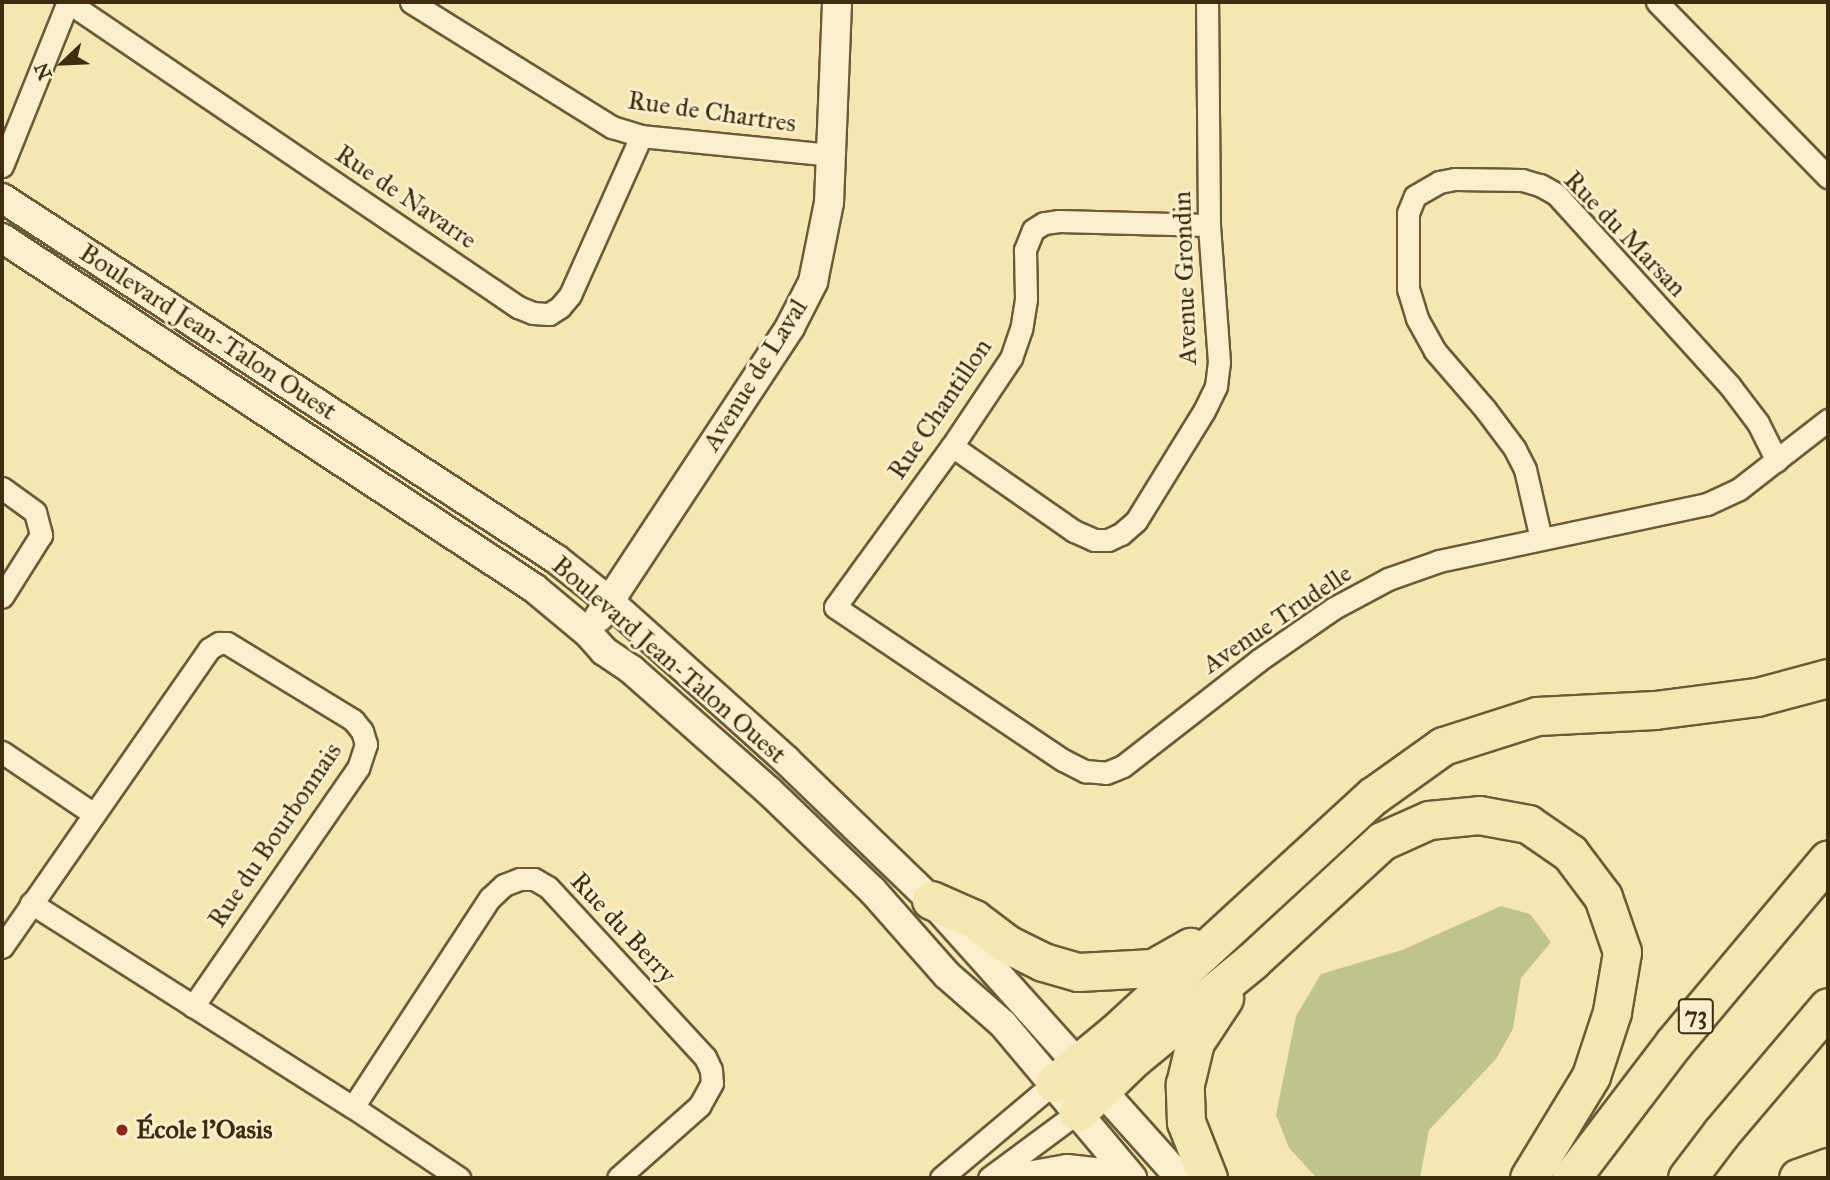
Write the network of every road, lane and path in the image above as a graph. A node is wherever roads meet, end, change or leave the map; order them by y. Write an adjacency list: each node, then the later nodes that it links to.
1 (68, 2): 6 (street, Rue de Navarre); 8 (street)
2 (411, 2): 6 (street, Rue de Chartres)
3 (837, 2): 7 (street, Avenue de Laval)
4 (1208, 2): 11 (street, Avenue Grondin)
5 (1657, 2): 9 (street)
6 (641, 136): 7 (street, Rue de Chartres)
7 (830, 155): 19 (street, Avenue de Laval)
8 (2, 166)
9 (1825, 166)
10 (2, 198): 19 (street, Boulevard Jean-Talon Ouest)
11 (1209, 225): 14 (street, Rue Chantillon); 14 (street, Avenue Grondin)
12 (2, 238): 21 (street, Boulevard Jean-Talon Ouest)
13 (1828, 419): 15 (street, Avenue Trudelle)
14 (953, 446): 20 (street, Rue Chantillon)
15 (1777, 461): 17 (street, Avenue Trudelle); 17 (street, Rue du Marsan)
16 (2, 488): 18 (street)
17 (1541, 539): 20 (street, Avenue Trudelle)
18 (2, 597)
19 (609, 601): 21 (street, Avenue de Laval); 26 (street, Boulevard Jean-Talon Ouest)
20 (835, 607)
21 (588, 634): 33 (street, Boulevard Jean-Talon Ouest)
22 (1828, 678): 28 (highway)
23 (2, 752): 24 (street)
24 (94, 814): 27 (street); 31 (street, Rue du Bourbonnais)
25 (1828, 859): 46 (highway, 73)
26 (931, 900): 28 (highway); 33 (street, Boulevard Jean-Talon Ouest)
27 (31, 903): 29 (street); 31 (street)
28 (1247, 910): 33 (highway)
29 (2, 947)
30 (1252, 961): 33 (highway); 44 (highway); 45 (highway)
31 (193, 1006): 34 (street)
32 (1828, 1007): 47 (highway)
33 (1078, 1087): 38 (street); 39 (street); 42 (street, Boulevard Jean-Talon Ouest); 43 (street, Boulevard Jean-Talon Ouest)
34 (354, 1107): 36 (street); 37 (street, Rue du Berry)
35 (1828, 1167): 48 (highway)
36 (459, 1178)
37 (618, 1178)
38 (941, 1178)
39 (989, 1178)
40 (1016, 1178): 41 (street)
41 (1108, 1178)
42 (1132, 1178)
43 (1180, 1178)
44 (1208, 1178)
45 (1529, 1178)
46 (1571, 1178)
47 (1687, 1178)
48 (1798, 1178)

